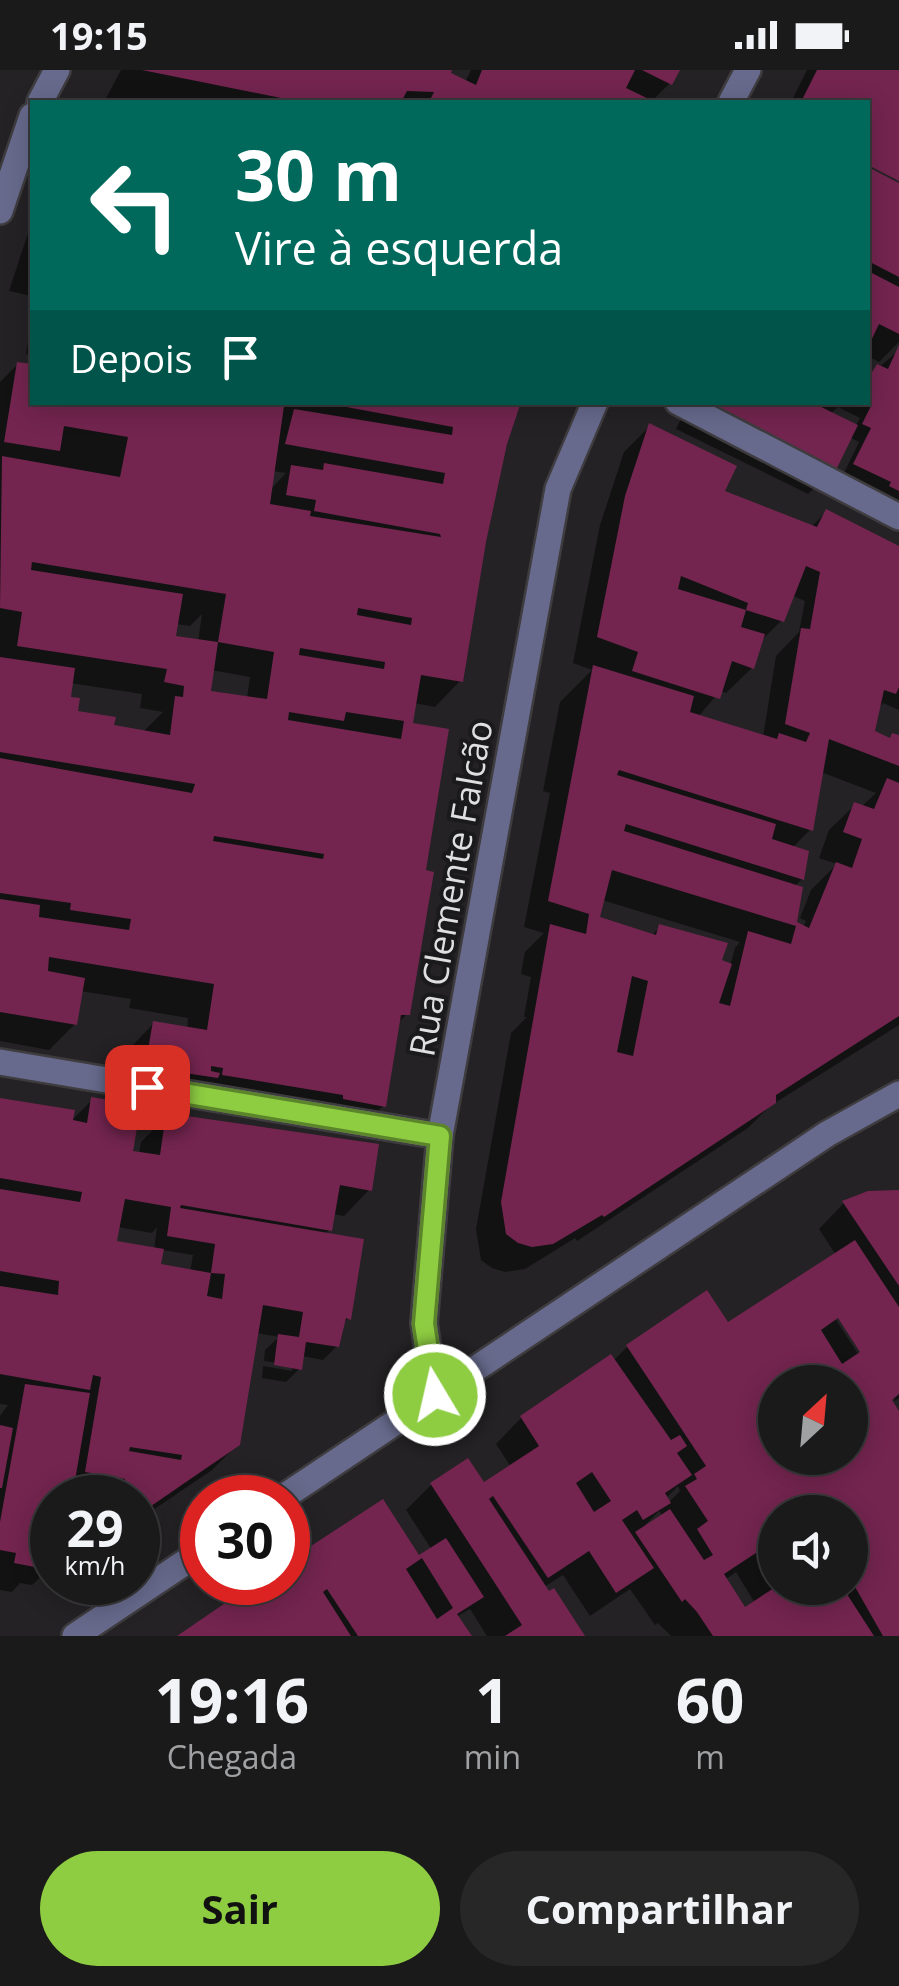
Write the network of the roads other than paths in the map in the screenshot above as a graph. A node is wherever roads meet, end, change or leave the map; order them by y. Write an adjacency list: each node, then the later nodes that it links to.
1 (57, 70): 3 (street)
2 (748, 70): 4 (street)
3 (41, 100)
4 (732, 100)
5 (30, 121): 6 (street)
6 (5, 179): 7 (street)
7 (0, 211)
8 (594, 405): 13 (street, Rua Clemente Falcão)
9 (684, 405): 10 (street)
10 (899, 517)
11 (0, 1062): 13 (street)
12 (899, 1094): 14 (street)
13 (440, 1136): 14 (street, Rua Clemente Falcão)
14 (435, 1395): 15 (street)
15 (310, 1479)
16 (180, 1565): 17 (street)
17 (75, 1636)

